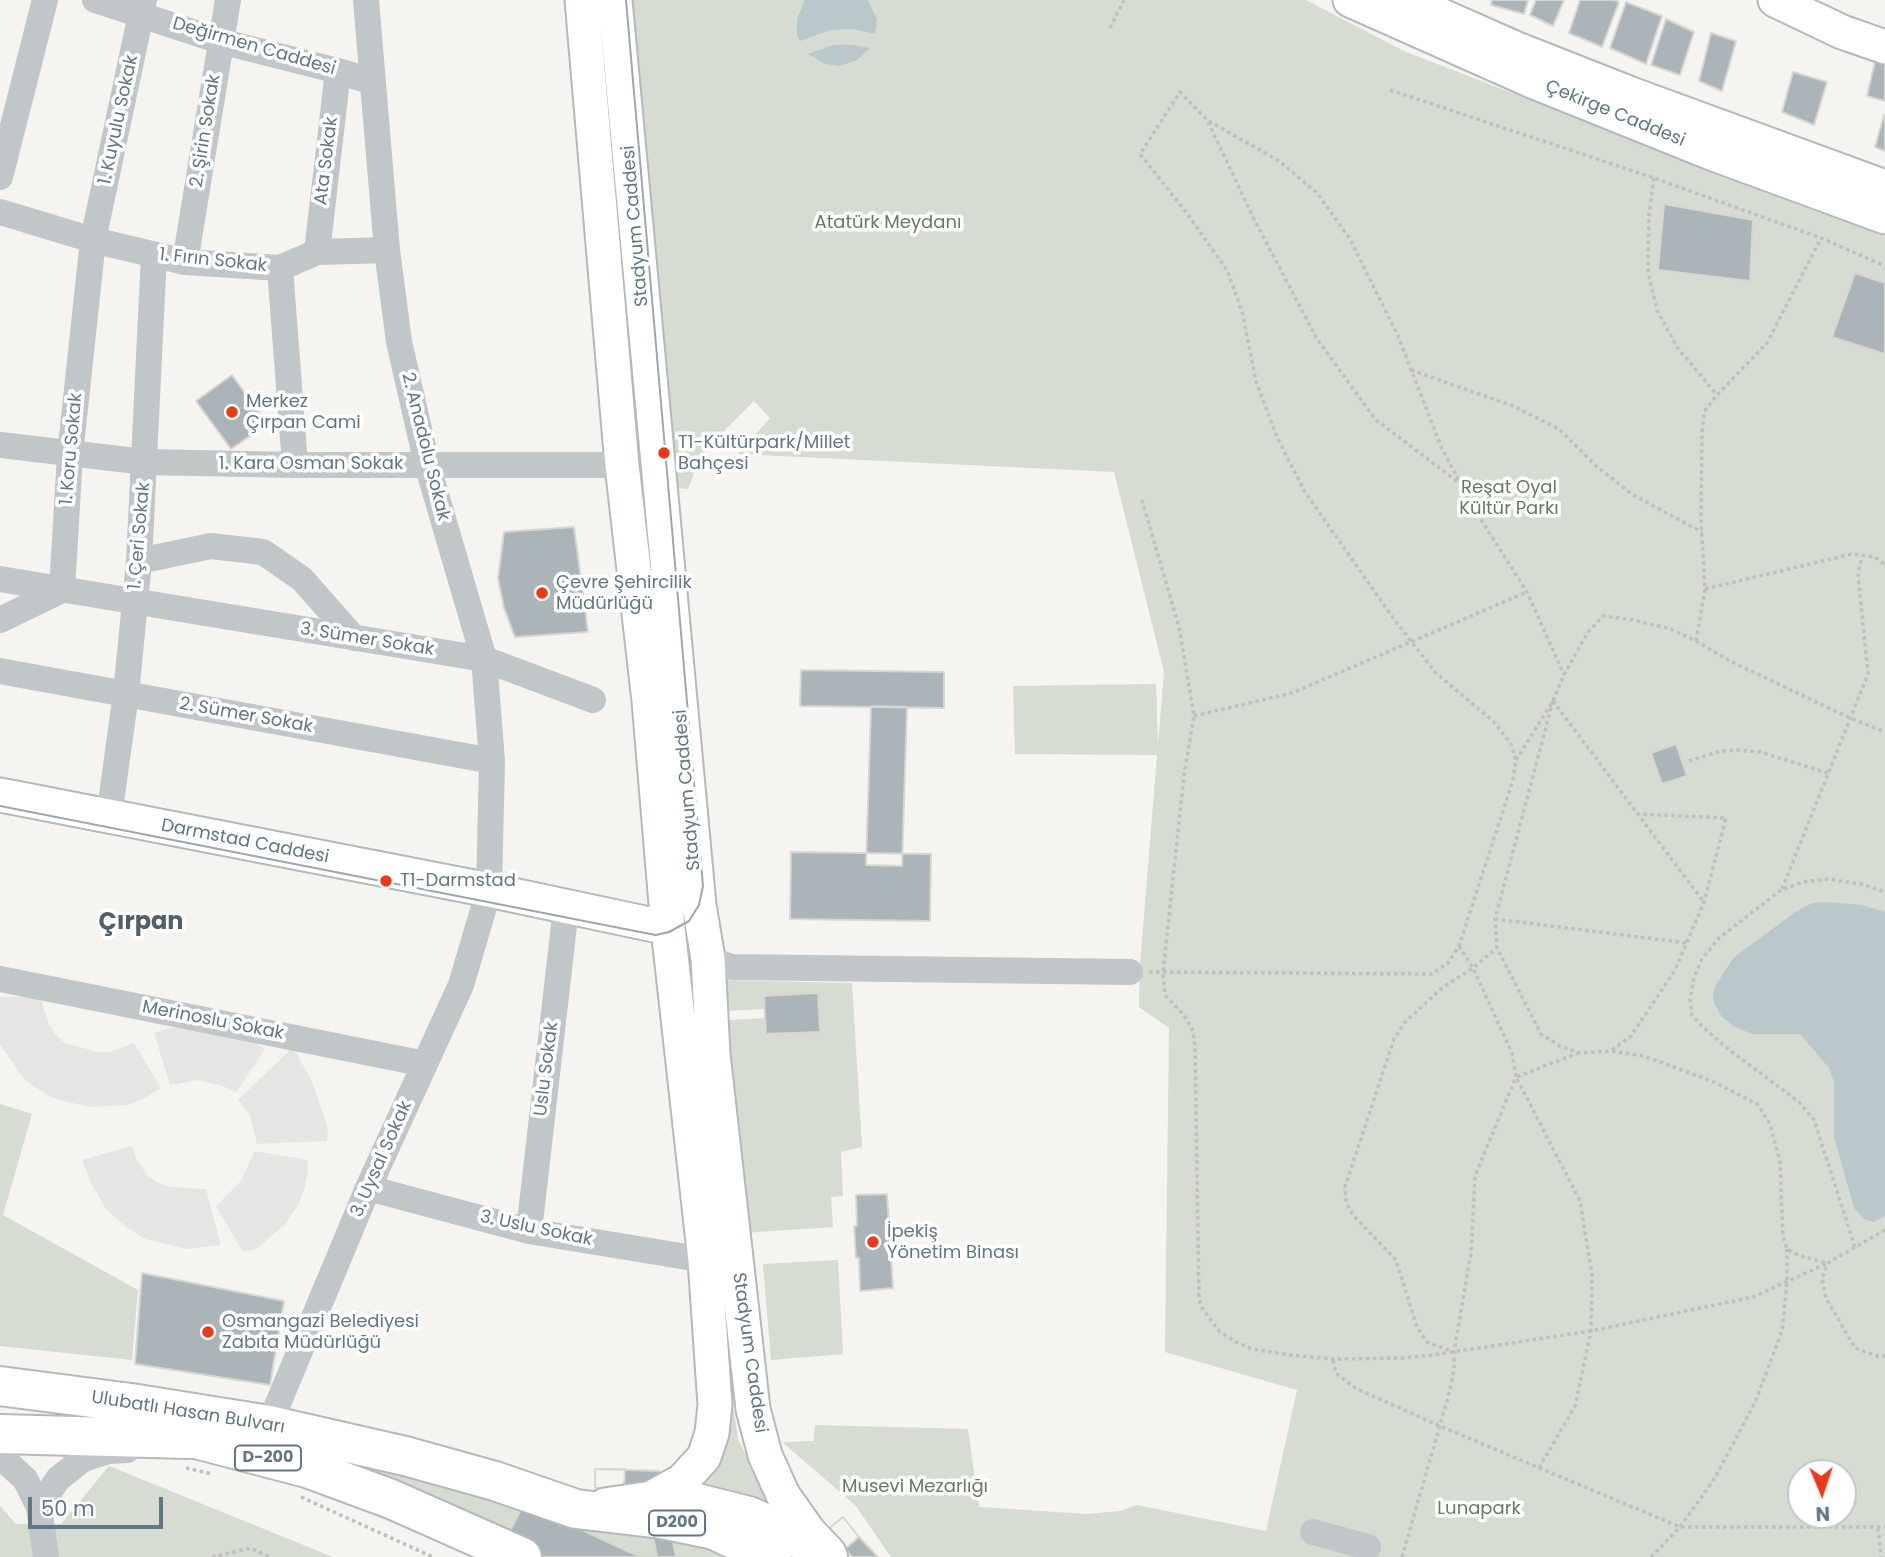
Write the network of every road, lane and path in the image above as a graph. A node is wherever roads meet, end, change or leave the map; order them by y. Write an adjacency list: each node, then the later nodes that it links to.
1 (45, 0): 19 (street)
2 (95, 0): 11 (street, Değirmen Caddesi)
3 (228, 0): 13 (street, 2. Şirin Sokak)
4 (366, 0): 16 (street, 2. Anadolu Sokak)
5 (582, 0): 39 (main road)
6 (615, 0): 81 (main road, Stadyum Caddesi)
7 (1124, 0): 12 (path)
8 (1350, 0): 23 (main road, Çekirge Caddesi)
9 (1406, 0): 21 (main road, Çekirge Caddesi)
10 (1775, 0): 14 (main road)
11 (143, 7): 13 (street, Değirmen Caddesi); 25 (street, 1. Kuyulu Sokak)
12 (1111, 28)
13 (220, 41): 15 (street, Değirmen Caddesi); 29 (street, 2. Şirin Sokak)
14 (1885, 47)
15 (338, 71): 16 (street, Değirmen Caddesi); 27 (street, Ata Sokak)
16 (373, 82): 26 (street, 2. Anadolu Sokak)
17 (1390, 90): 20 (path)
18 (1207, 120): 32 (path); 40 (path); 54 (path)
19 (0, 177)
20 (1654, 178): 24 (path); 33 (path)
21 (1885, 187)
22 (0, 212): 25 (street, 1. Fırın Sokak)
23 (1885, 217)
24 (1821, 238): 30 (path); 33 (path)
25 (93, 240): 28 (street, 1. Fırın Sokak); 35 (street, 1. Koru Sokak)
26 (387, 250): 27 (street, 1. Fırın Sokak); 37 (street, 2. Anadolu Sokak)
27 (317, 252): 31 (street, 1. Fırın Sokak)
28 (154, 255): 29 (street, 1. Fırın Sokak); 36 (street, 1. Çeri Sokak)
29 (186, 262): 31 (street, 1. Fırın Sokak)
30 (1885, 266)
31 (280, 268): 38 (street)
32 (1411, 370): 40 (path); 42 (path)
33 (1717, 396): 42 (path)
34 (0, 445): 35 (street, 1. Kara Osman Sokak)
35 (70, 455): 36 (street, 1. Kara Osman Sokak); 48 (street, 1. Koru Sokak)
36 (145, 462): 38 (street, 1. Kara Osman Sokak); 44 (street, 1. Çeri Sokak)
37 (427, 464): 38 (street, 1. Kara Osman Sokak); 39 (street, 1. Kara Osman Sokak); 55 (street, 2. Anadolu Sokak)
38 (295, 465)
39 (622, 465): 77 (main road)
40 (1462, 485): 49 (path)
41 (1142, 500): 61 (path)
42 (1702, 532): 47 (path)
43 (1862, 556): 45 (path); 47 (path); 62 (path)
44 (139, 561): 50 (street, 1. Çeri Sokak); 52 (street)
45 (1885, 565)
46 (0, 579): 48 (street, 3. Sümer Sokak)
47 (1705, 589): 53 (path)
48 (62, 590): 50 (street, 3. Sümer Sokak); 51 (street)
49 (1527, 592): 54 (path); 57 (path)
50 (134, 603): 52 (street, 3. Sümer Sokak); 58 (street, 1. Çeri Sokak)
51 (0, 620)
52 (354, 638): 55 (street, 3. Sümer Sokak)
53 (1696, 641): 57 (path); 62 (path)
54 (1411, 642): 61 (path); 64 (path)
55 (484, 659): 59 (street, 3. Sümer Sokak); 65 (street, 2. Anadolu Sokak)
56 (0, 671): 58 (street, 2. Sümer Sokak)
57 (1564, 675): 60 (path)
58 (126, 694): 65 (street, 2. Sümer Sokak); 70 (street, 1. Çeri Sokak)
59 (593, 700)
60 (1553, 701): 64 (path); 69 (path); 76 (path)
61 (1194, 716): 84 (path)
62 (1850, 718): 63 (path); 67 (path)
63 (1885, 732)
64 (1516, 760): 79 (path)
65 (492, 761): 71 (street, 2. Anadolu Sokak)
66 (1689, 761): 67 (path)
67 (1828, 773): 72 (path)
68 (0, 795): 70 (main road, Darmstad Caddesi)
69 (1638, 814): 74 (path); 74 (path)
70 (109, 816): 71 (main road, Darmstad Caddesi)
71 (489, 890): 75 (main road, Darmstad Caddesi); 88 (street, 3. Uysal Sokak)
72 (1781, 890): 73 (path); 93 (path)
73 (1885, 892)
74 (1704, 902): 78 (path)
75 (566, 908): 77 (main road, Darmstad Caddesi); 92 (street, Uslu Sokak)
76 (1495, 919): 78 (path); 80 (path)
77 (668, 928): 95 (main road)
78 (1687, 943): 86 (path)
79 (1459, 946): 82 (path); 84 (path)
80 (1497, 948): 82 (path); 87 (path)
81 (708, 959): 83 (street); 127 (main road, Stadyum Caddesi)
82 (1473, 968): 89 (path); 99 (path)
83 (1130, 972): 84 (path)
84 (1163, 973): 101 (path)
85 (0, 979): 88 (street, Merinoslu Sokak)
86 (1611, 1051): 87 (path); 94 (path)
87 (1580, 1053): 89 (path)
88 (425, 1064): 90 (street, 3. Uysal Sokak)
89 (1516, 1077): 98 (path); 99 (path)
90 (368, 1188): 92 (street, 3. Uslu Sokak); 106 (street, 3. Uysal Sokak)
91 (1885, 1230): 93 (path)
92 (529, 1231): 95 (street, 3. Uslu Sokak)
93 (1855, 1247): 96 (path)
94 (1787, 1249): 96 (path); 97 (path)
95 (705, 1260): 115 (main road)
96 (1828, 1263): 97 (path); 100 (path)
97 (1787, 1282): 98 (path); 116 (path)
98 (1591, 1331): 99 (path); 111 (path)
99 (1454, 1352): 101 (path); 107 (path)
100 (1885, 1356)
101 (1333, 1359): 107 (path)
102 (0, 1369): 104 (highway)
103 (0, 1386): 104 (highway, Ulubatlı Hasan Bulvarı / D-200)
104 (131, 1403): 106 (highway, Ulubatlı Hasan Bulvarı / D-200)
105 (0, 1413): 109 (highway, Ulubatlı Hasan Bulvarı / D-200)
106 (269, 1425): 115 (highway, Ulubatlı Hasan Bulvarı / D-200)
107 (1440, 1426): 111 (path); 128 (path)
108 (0, 1434): 109 (highway)
109 (190, 1454): 112 (path); 114 (street); 125 (highway, Ulubatlı Hasan Bulvarı / D-200)
110 (0, 1456): 114 (street)
111 (1539, 1468): 116 (path)
112 (220, 1476)
113 (298, 1496): 124 (path)
114 (39, 1507): 121 (street)
115 (576, 1509): 126 (highway, D200); 127 (highway)
116 (1680, 1527): 118 (path); 129 (path)
117 (1885, 1527): 118 (path)
118 (1878, 1528): 130 (path)
119 (1312, 1532): 120 (street)
120 (1368, 1548)
121 (46, 1557)
122 (212, 1557): 123 (path)
123 (270, 1557)
124 (433, 1557)
125 (522, 1557)
126 (772, 1557)
127 (830, 1557)
128 (1402, 1557)
129 (1651, 1557)
130 (1881, 1557)

